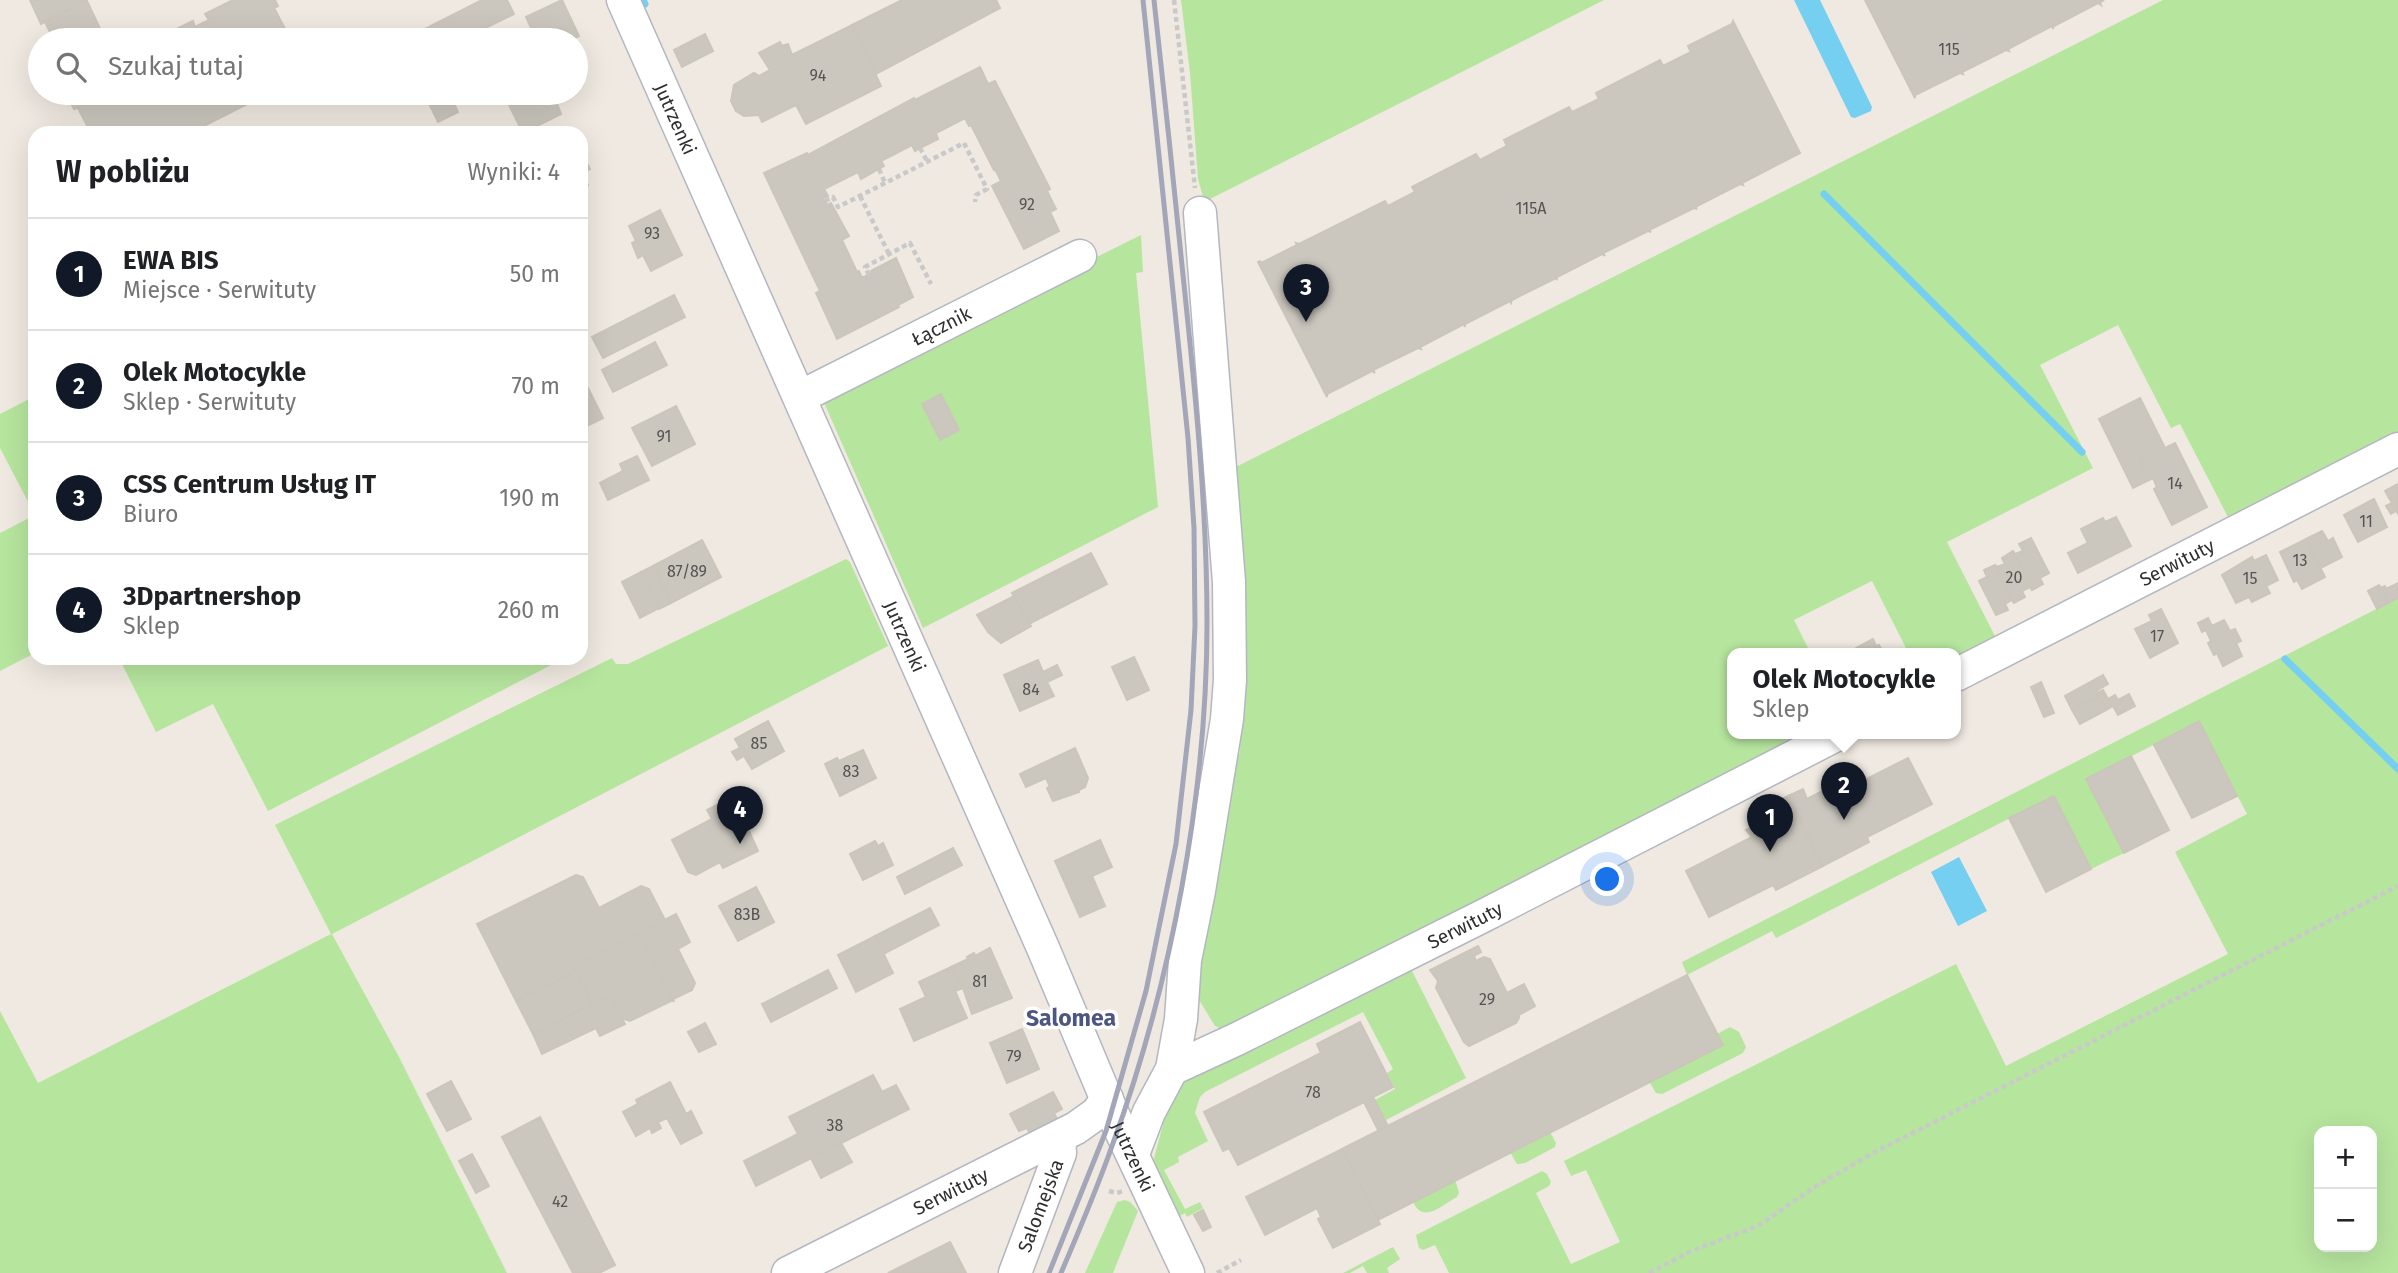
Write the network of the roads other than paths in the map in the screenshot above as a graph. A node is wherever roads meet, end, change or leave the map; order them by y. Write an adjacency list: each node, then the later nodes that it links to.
1 (623, 0): 4 (street, Jutrzenki)
2 (1200, 213): 8 (street)
3 (1080, 256): 4 (street, Łącznik)
4 (800, 397): 9 (street, Jutrzenki)
5 (2398, 449): 6 (street, Serwituty)
6 (1961, 672)
7 (1828, 739): 8 (street, Serwituty)
8 (1172, 1069): 11 (street)
9 (1107, 1099): 10 (street, Serwituty); 11 (street, Jutrzenki)
10 (1059, 1137): 12 (street, Serwituty); 13 (street, Salomejska)
11 (1133, 1154): 14 (street, Jutrzenki)
12 (788, 1273)
13 (1015, 1273)
14 (1188, 1273)

